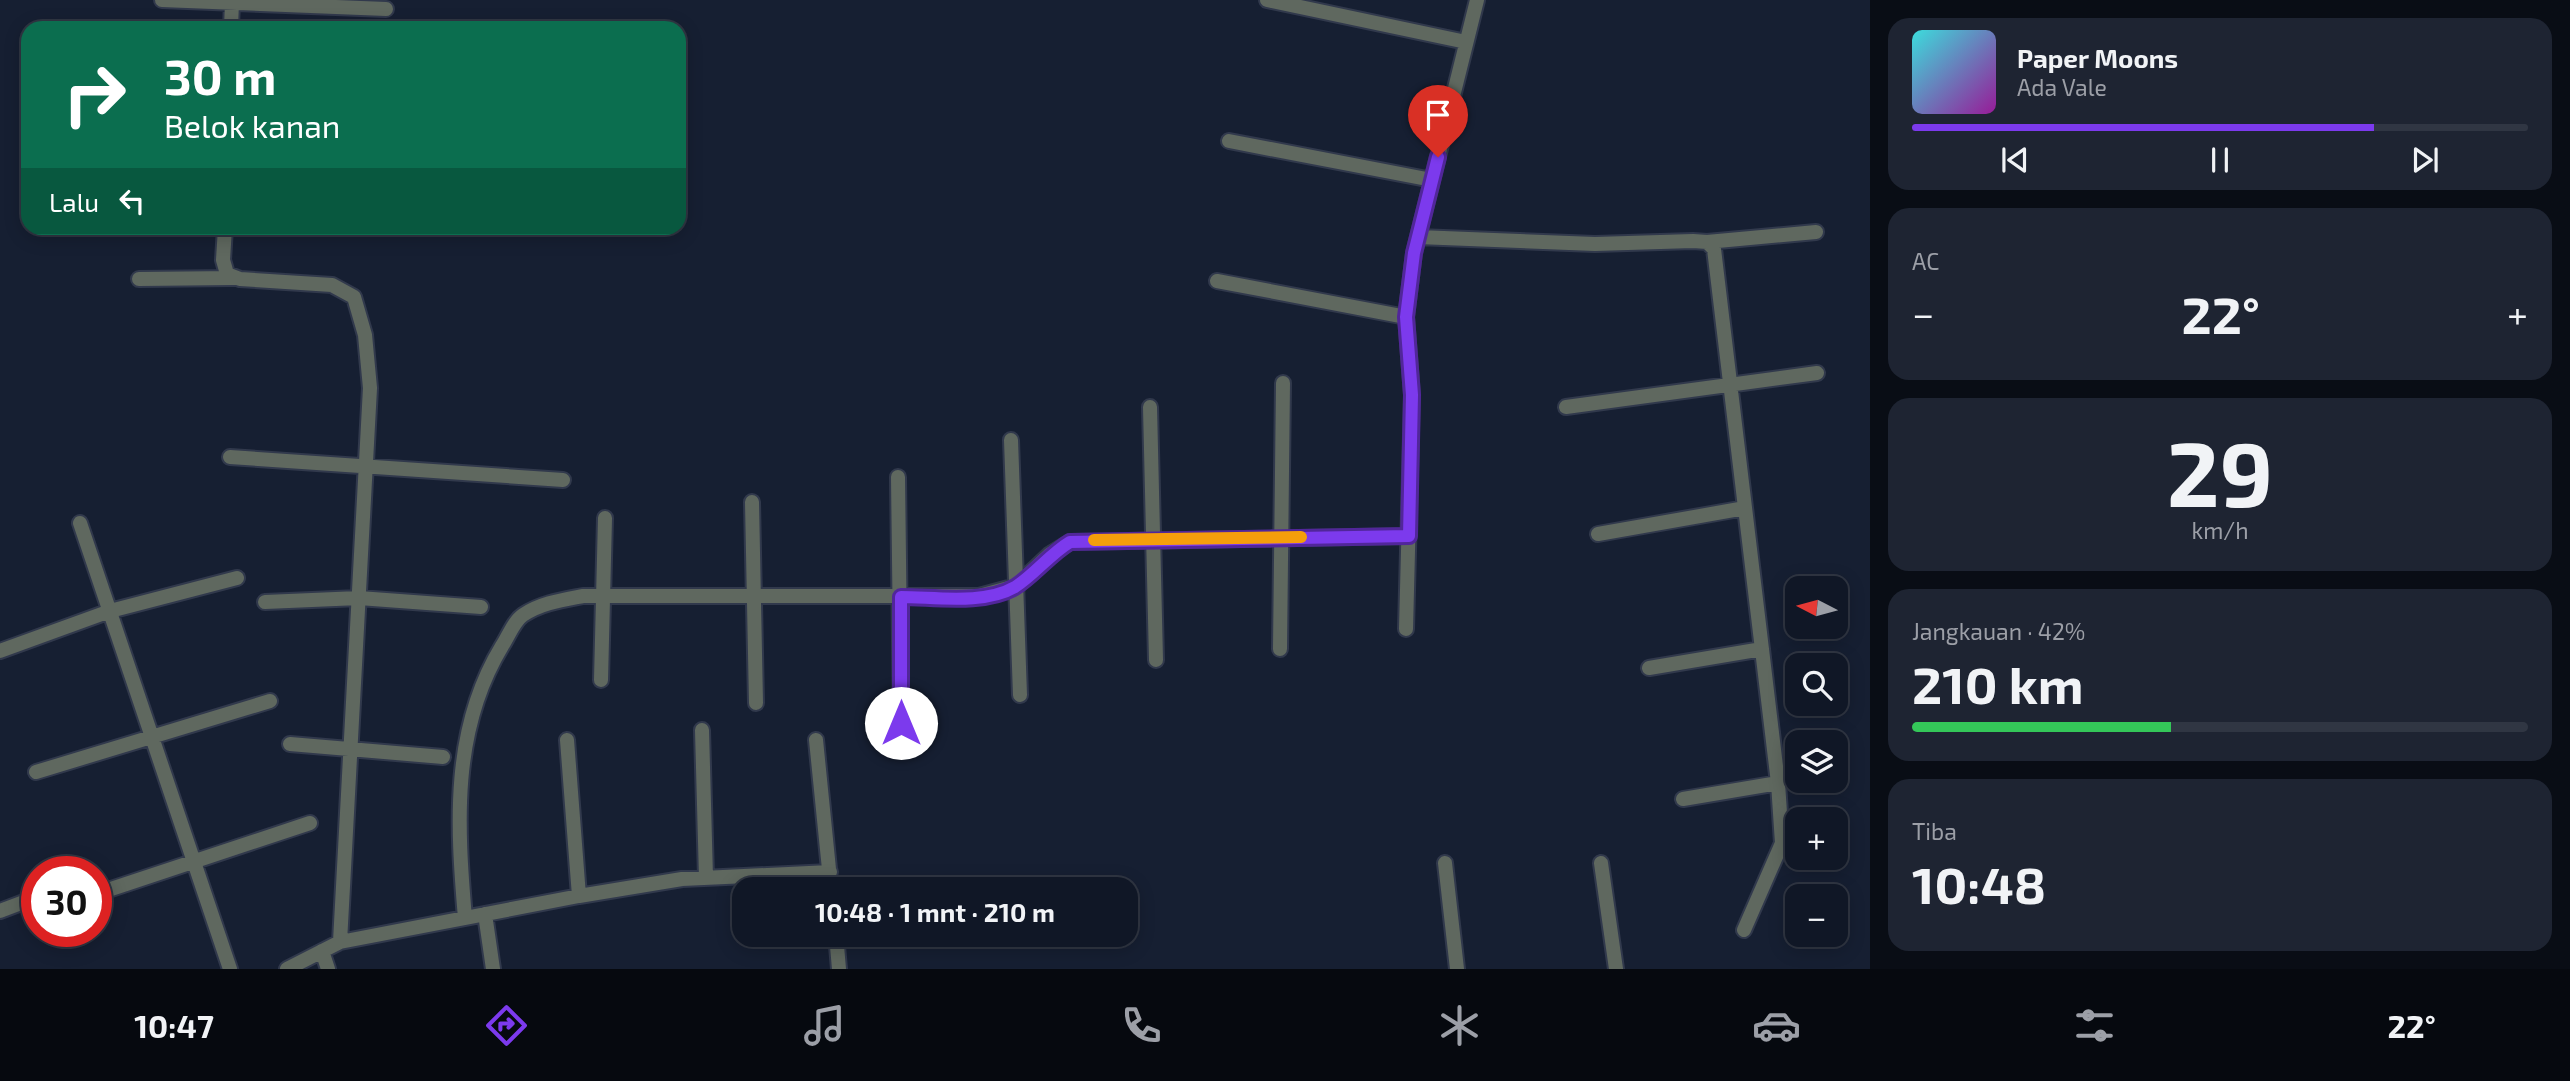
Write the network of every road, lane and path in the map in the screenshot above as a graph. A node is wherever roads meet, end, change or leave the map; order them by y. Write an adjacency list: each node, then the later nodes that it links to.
1 (163, 0): 4 (street)
2 (1268, 0): 7 (street)
3 (1476, 0): 7 (street)
4 (232, 2): 5 (street); 6 (street)
5 (386, 9)
6 (232, 21)
7 (1466, 42): 9 (street)
8 (1229, 141): 9 (street)
9 (1432, 180): 12 (street)
10 (1816, 232): 13 (street)
11 (224, 235): 14 (street)
12 (1418, 237): 13 (street); 17 (street)
13 (1707, 242): 20 (street)
14 (233, 278): 15 (street); 25 (street)
15 (139, 279)
16 (1217, 281): 17 (street)
17 (1406, 317): 33 (street)
18 (1818, 373): 20 (street)
19 (1283, 383): 34 (street)
20 (1729, 386): 22 (street); 29 (street)
21 (1150, 407): 35 (street)
22 (1566, 407)
23 (1011, 440): 37 (street)
24 (230, 457): 25 (street)
25 (366, 466): 27 (street); 41 (street)
26 (898, 477): 40 (street)
27 (563, 480)
28 (752, 502): 39 (street)
29 (1745, 508): 32 (street); 47 (street)
30 (605, 517): 38 (street)
31 (80, 523): 44 (street)
32 (1598, 534)
33 (1409, 536): 34 (street); 45 (street)
34 (1280, 538): 35 (street); 46 (street)
35 (1153, 539): 37 (street); 49 (street)
36 (237, 578): 44 (street)
37 (1016, 586): 40 (street); 52 (street)
38 (604, 596): 39 (street); 51 (street); 78 (street)
39 (754, 596): 40 (street); 54 (street)
40 (901, 597): 55 (street)
41 (359, 598): 42 (street); 43 (street); 61 (street)
42 (265, 602)
43 (481, 607)
44 (110, 611): 48 (street); 57 (street)
45 (1406, 629)
46 (1280, 649)
47 (1762, 649): 50 (street); 64 (street)
48 (0, 651)
49 (1156, 660)
50 (1649, 668)
51 (601, 680)
52 (1020, 695)
53 (270, 701): 57 (street)
54 (755, 703)
55 (901, 723)
56 (702, 730): 72 (street)
57 (152, 737): 63 (street); 67 (street)
58 (567, 740): 74 (street)
59 (816, 740): 70 (street)
60 (290, 744): 61 (street)
61 (351, 748): 62 (street); 80 (street)
62 (443, 757)
63 (36, 772)
64 (1778, 783): 65 (street); 79 (street)
65 (1683, 799)
66 (310, 823): 67 (street)
67 (194, 861): 73 (street); 83 (street)
68 (1445, 863): 88 (street)
69 (1601, 863): 89 (street)
70 (830, 872): 71 (street); 72 (street)
71 (830, 877)
72 (706, 878): 74 (street)
73 (112, 889)
74 (579, 896): 77 (street)
75 (21, 903): 76 (street)
76 (0, 911)
77 (485, 914): 78 (street); 86 (street)
78 (465, 918): 80 (street)
79 (1744, 930)
80 (340, 942): 82 (street)
81 (836, 947): 87 (street)
82 (323, 951): 84 (street); 85 (street)
83 (230, 969)
84 (287, 969)
85 (328, 969)
86 (493, 969)
87 (839, 969)
88 (1457, 969)
89 (1616, 969)

